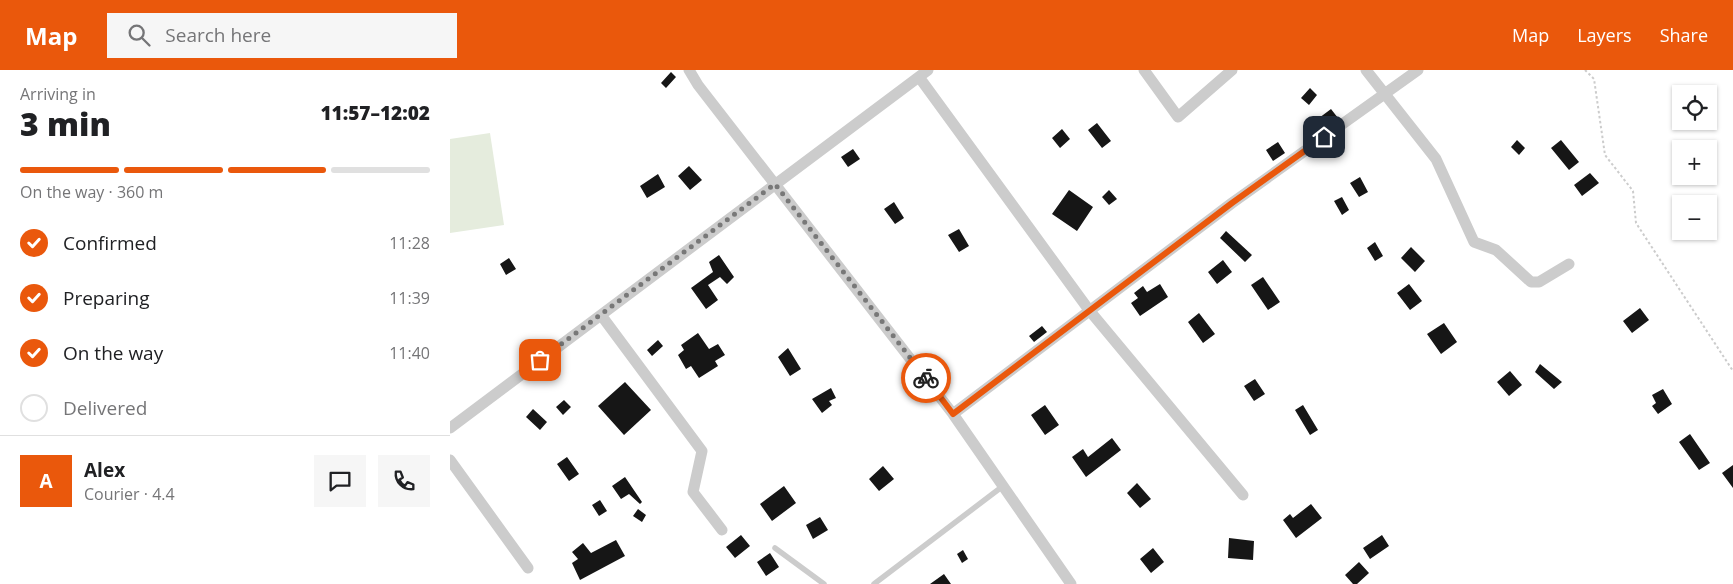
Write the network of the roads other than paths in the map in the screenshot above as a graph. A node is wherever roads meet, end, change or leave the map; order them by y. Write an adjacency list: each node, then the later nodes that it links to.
1 (689, 70): 8 (street)
2 (1144, 70): 3 (street)
3 (1232, 70)
4 (1366, 70): 7 (street)
5 (1418, 70): 7 (street)
6 (923, 74): 8 (street); 10 (street)
7 (1384, 94): 9 (street); 10 (street)
8 (775, 184): 11 (street); 12 (street)
9 (1569, 264)
10 (1089, 310): 12 (street); 16 (street)
11 (601, 315): 13 (street); 17 (street)
12 (953, 414): 15 (street)
13 (450, 428)
14 (450, 460): 19 (street)
15 (1004, 486): 21 (lane); 22 (street)
16 (1243, 495)
17 (722, 530)
18 (775, 548): 20 (lane)
19 (528, 568)
20 (824, 584)
21 (874, 584)
22 (1071, 584)

